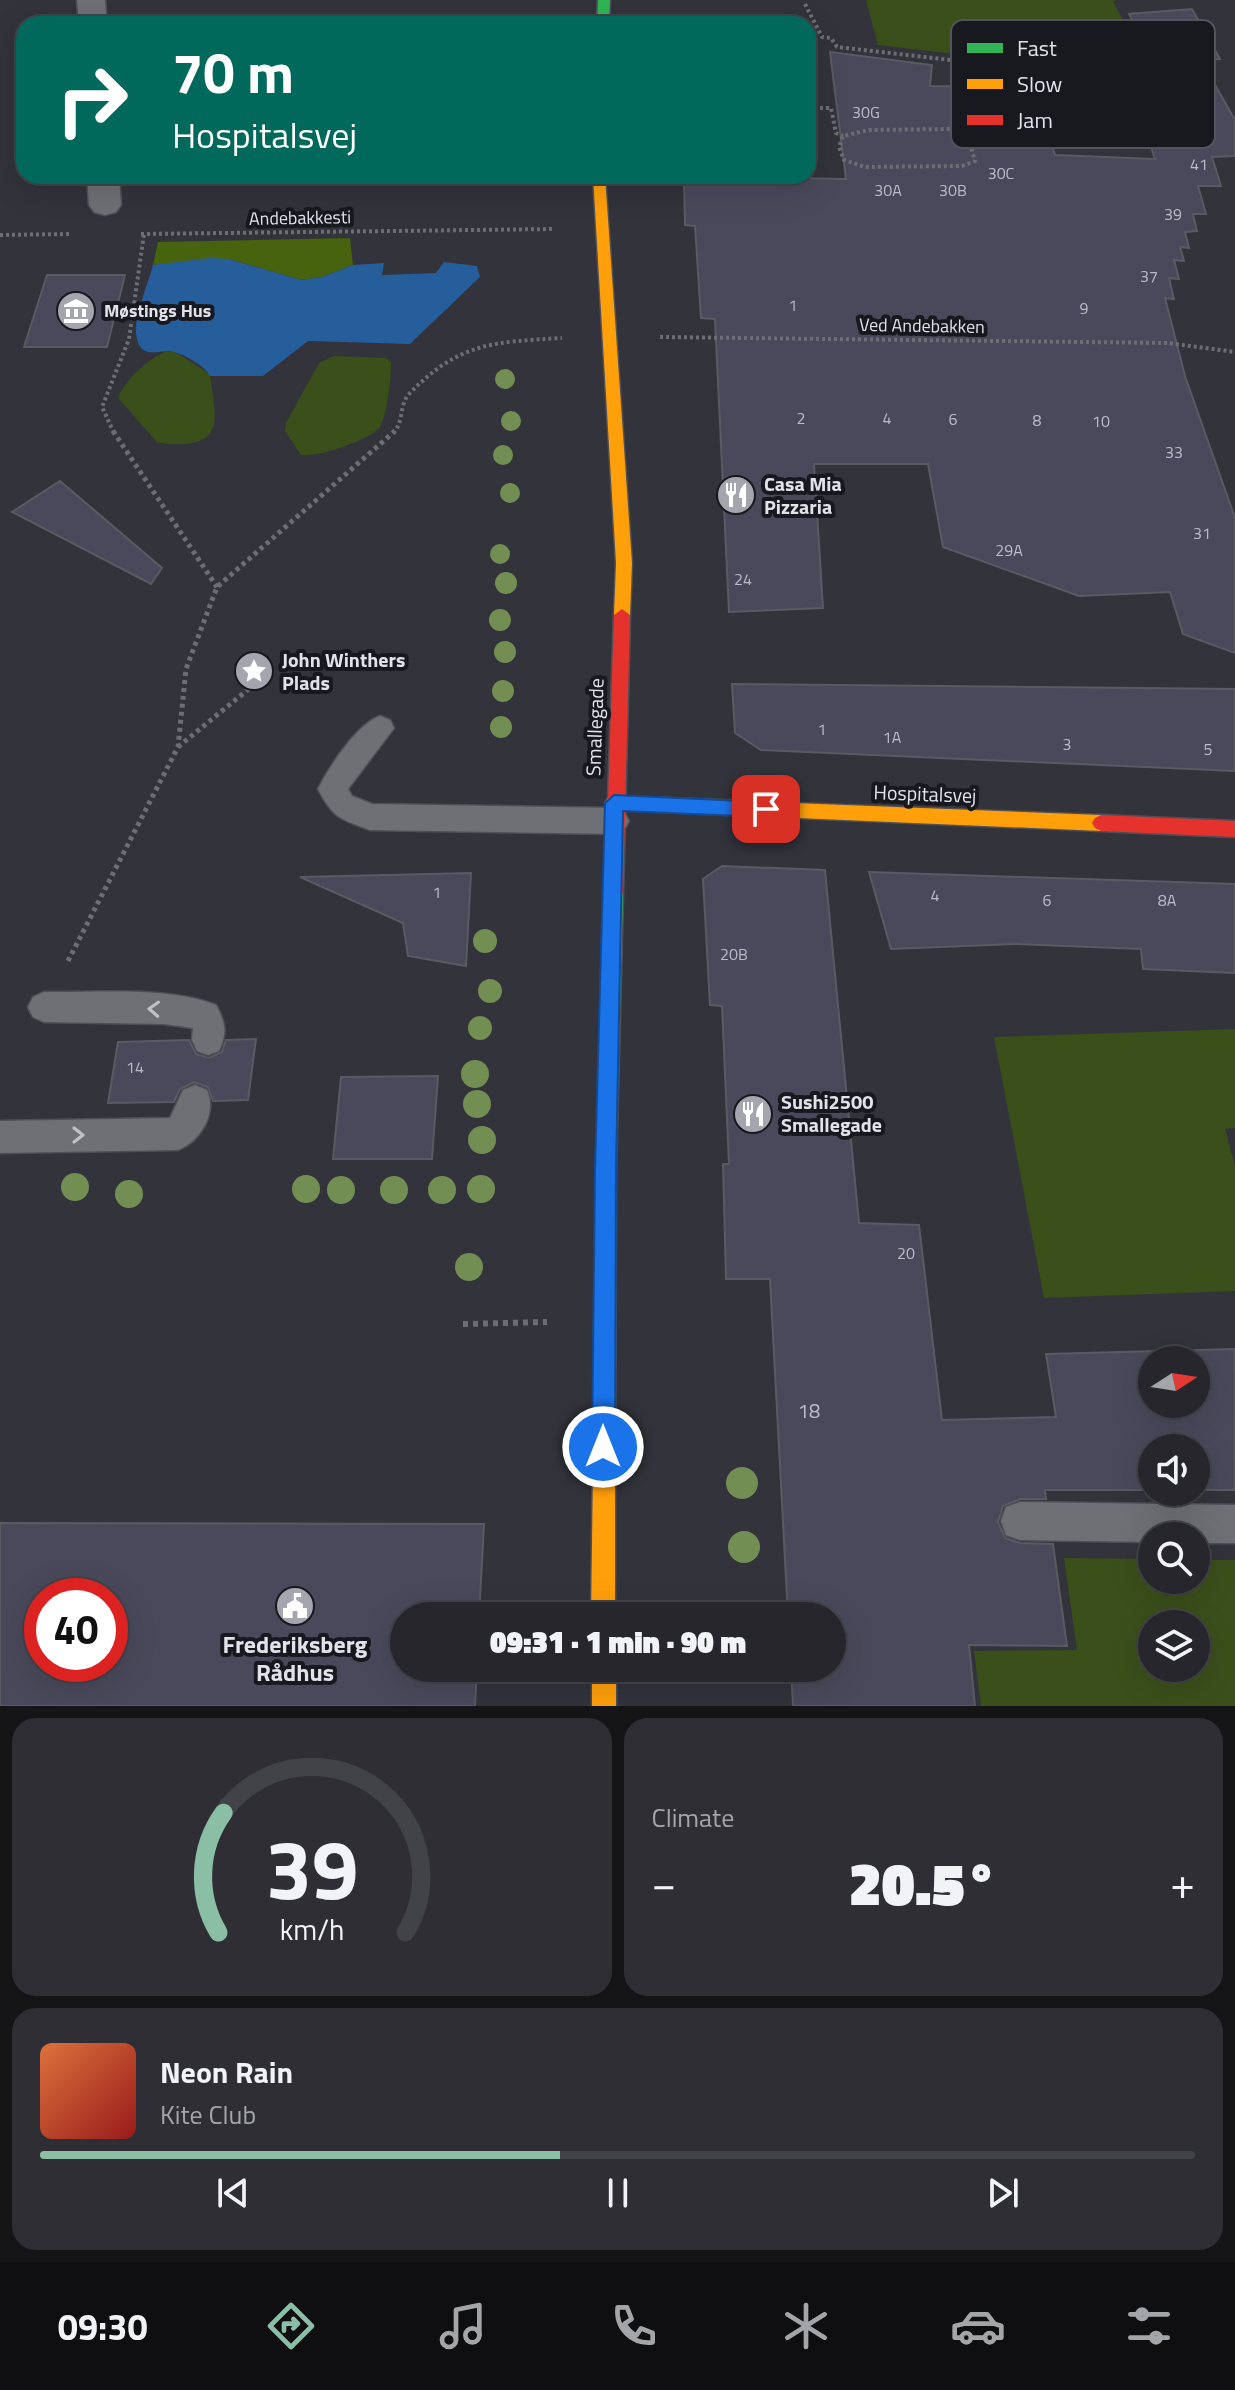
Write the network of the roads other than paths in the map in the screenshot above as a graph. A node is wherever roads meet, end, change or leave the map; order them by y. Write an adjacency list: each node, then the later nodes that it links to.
1 (599, 184): 3 (street, Smallegade)
2 (380, 728): 3 (lane)
3 (614, 812): 4 (street, Hospitalsvej); 11 (street, Smallegade)
4 (1235, 829)
5 (44, 1007): 6 (lane, one-way to 5)
6 (208, 1040)
7 (195, 1101): 8 (lane, one-way to 7)
8 (0, 1137)
9 (1020, 1521): 10 (lane)
10 (1235, 1524)
11 (603, 1602)
12 (604, 1682): 13 (street)
13 (604, 1706)

